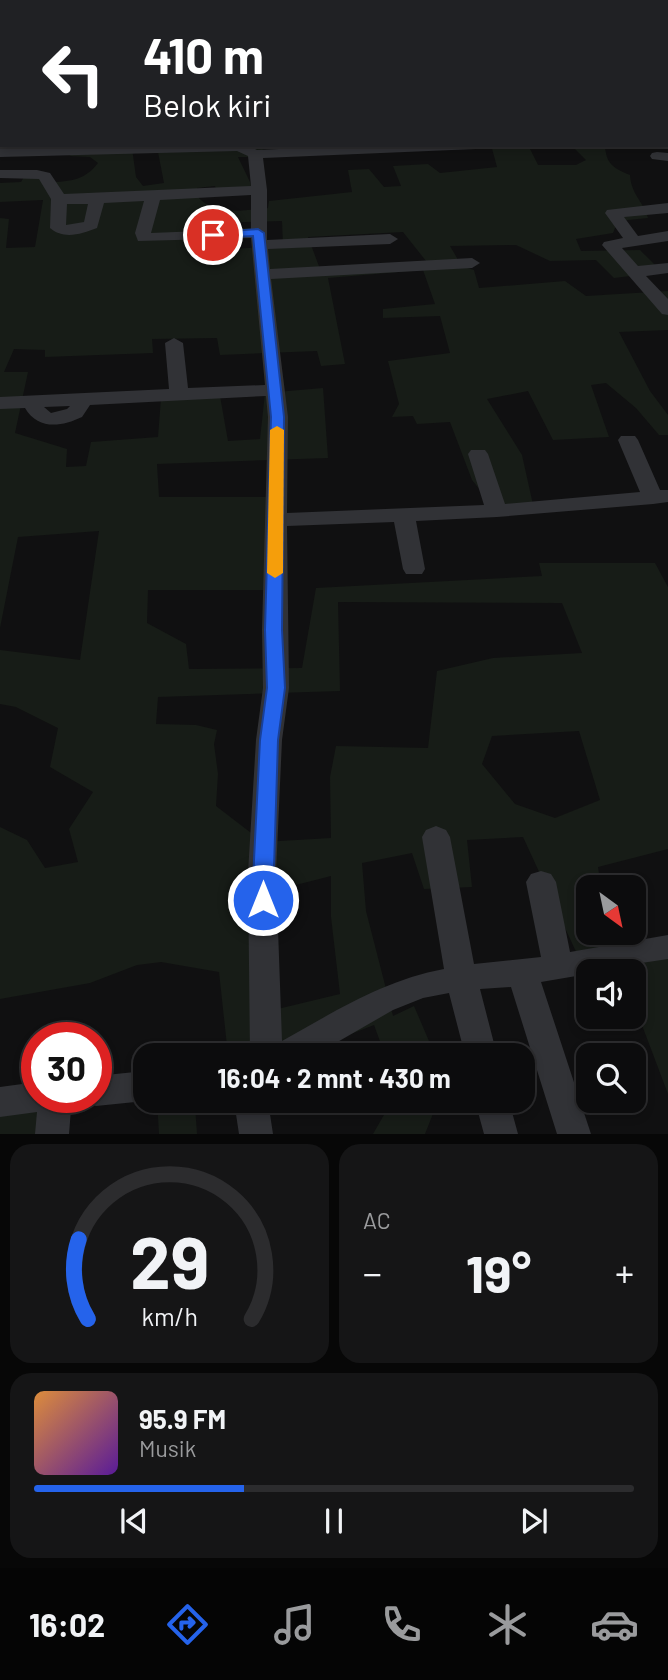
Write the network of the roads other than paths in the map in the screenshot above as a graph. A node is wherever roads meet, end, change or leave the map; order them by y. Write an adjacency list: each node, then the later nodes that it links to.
1 (427, 147): 5 (street)
2 (91, 148): 3 (street); 5 (street)
3 (63, 149): 4 (street)
4 (0, 153)
5 (255, 154): 7 (street)
6 (0, 174): 9 (street)
7 (258, 190): 8 (street); 13 (street)
8 (153, 196): 10 (street); 13 (street)
9 (59, 199): 10 (street); 10 (street)
10 (97, 199)
11 (668, 208): 15 (street)
12 (668, 236): 15 (street)
13 (259, 239): 14 (street); 19 (street)
14 (390, 239)
15 (632, 239): 18 (street)
16 (472, 263): 19 (street)
17 (668, 268): 18 (street)
18 (634, 272): 20 (street)
19 (263, 274): 22 (street)
20 (666, 305)
21 (174, 343): 23 (street)
22 (275, 390): 23 (street); 30 (street)
23 (179, 396): 24 (street)
24 (0, 403)
25 (628, 440): 27 (street)
26 (478, 454): 28 (street)
27 (660, 497): 28 (street)
28 (497, 511): 29 (street)
29 (404, 514): 30 (street); 31 (street)
30 (276, 520): 38 (street)
31 (414, 569)
32 (436, 837): 37 (street)
33 (541, 882): 35 (street)
34 (668, 947): 35 (street)
35 (558, 966): 36 (street)
36 (522, 973): 37 (street); 51 (street)
37 (461, 978): 39 (street); 40 (street)
38 (266, 1043)
39 (309, 1043)
40 (478, 1043)
41 (133, 1087): 42 (street)
42 (112, 1089)
43 (21, 1099): 44 (street)
44 (0, 1102)
45 (54, 1113): 48 (street)
46 (253, 1113): 49 (street)
47 (495, 1113): 50 (street)
48 (52, 1134)
49 (257, 1134)
50 (501, 1134)
51 (574, 1134)

